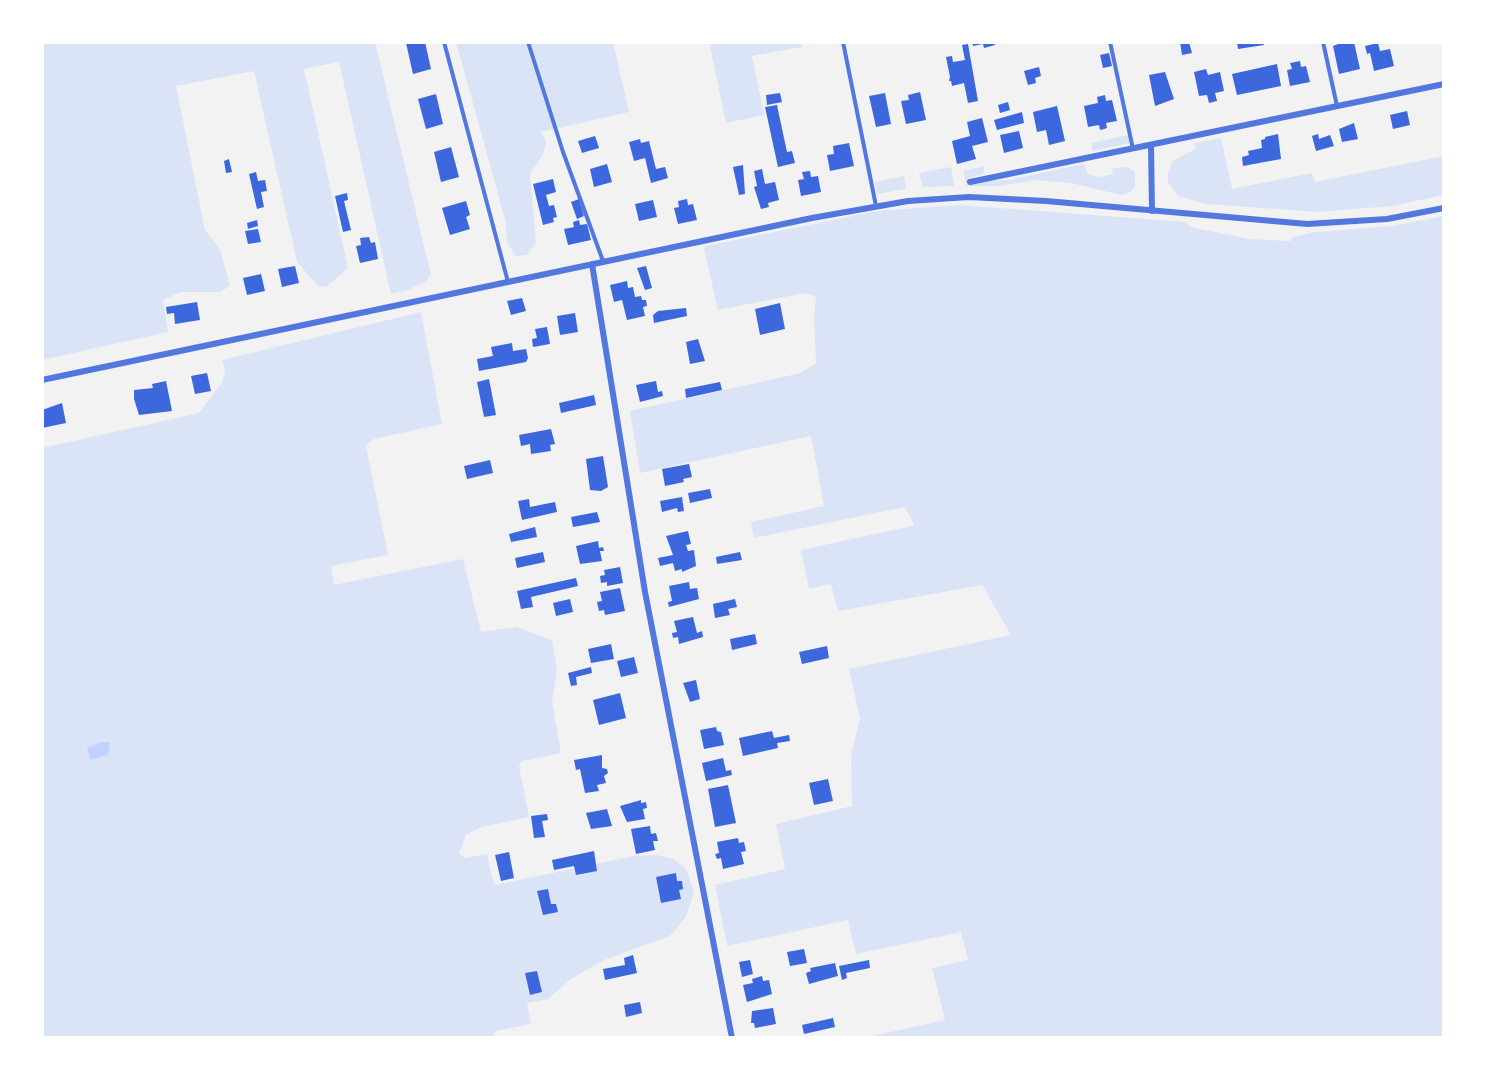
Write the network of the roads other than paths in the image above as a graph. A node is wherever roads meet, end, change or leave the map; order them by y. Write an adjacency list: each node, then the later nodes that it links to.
1 (444, 42): 16 (lane)
2 (528, 42): 14 (lane)
3 (843, 42): 11 (lane)
4 (1110, 42): 9 (lane)
5 (1323, 42): 7 (lane)
6 (1444, 84): 7 (street)
7 (1337, 108): 8 (street)
8 (1151, 146): 9 (street); 13 (street)
9 (1133, 149): 10 (street)
10 (970, 182)
11 (876, 206): 13 (street); 14 (street)
12 (1444, 208): 13 (street)
13 (1152, 211)
14 (603, 261): 15 (street)
15 (592, 264): 16 (street); 18 (street)
16 (508, 282): 17 (street)
17 (42, 380)
18 (732, 1038)

